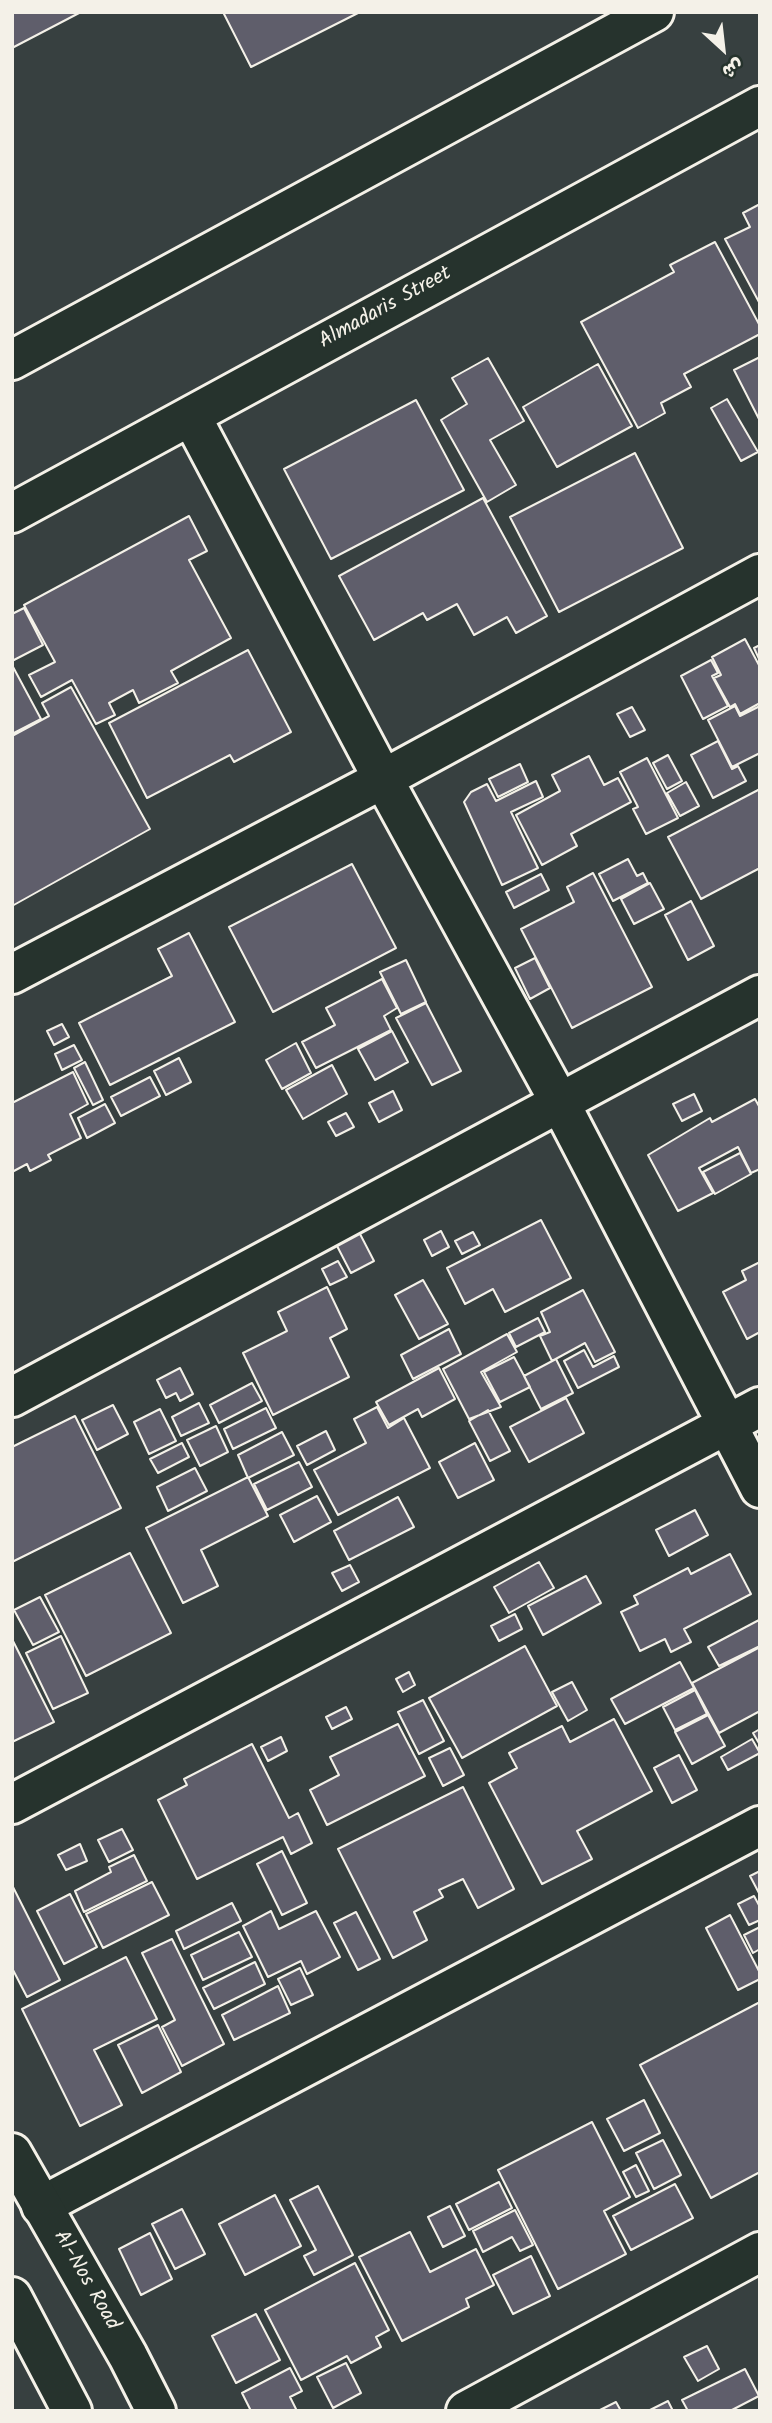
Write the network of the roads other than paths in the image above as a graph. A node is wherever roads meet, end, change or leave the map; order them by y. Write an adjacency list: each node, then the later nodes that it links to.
1 (654, 12): 3 (street)
2 (760, 106): 4 (street, Almadaris Street)
3 (12, 360)
4 (191, 416): 5 (street, Almadaris Street); 7 (street)
5 (12, 513)
6 (760, 573): 7 (street)
7 (383, 779): 8 (street); 10 (street)
8 (12, 974)
9 (760, 995): 10 (street)
10 (559, 1101): 11 (street); 12 (street)
11 (12, 1397)
12 (743, 1416): 13 (street); 14 (street)
13 (760, 1488)
14 (12, 1804)
15 (760, 1826): 17 (street)
16 (12, 2153): 17 (street, Al-Nos Road)
17 (41, 2206): 21 (street, Al-Nos Road)
18 (760, 2252): 22 (street)
19 (12, 2297): 20 (street)
20 (72, 2411)
21 (156, 2411)
22 (466, 2411)

